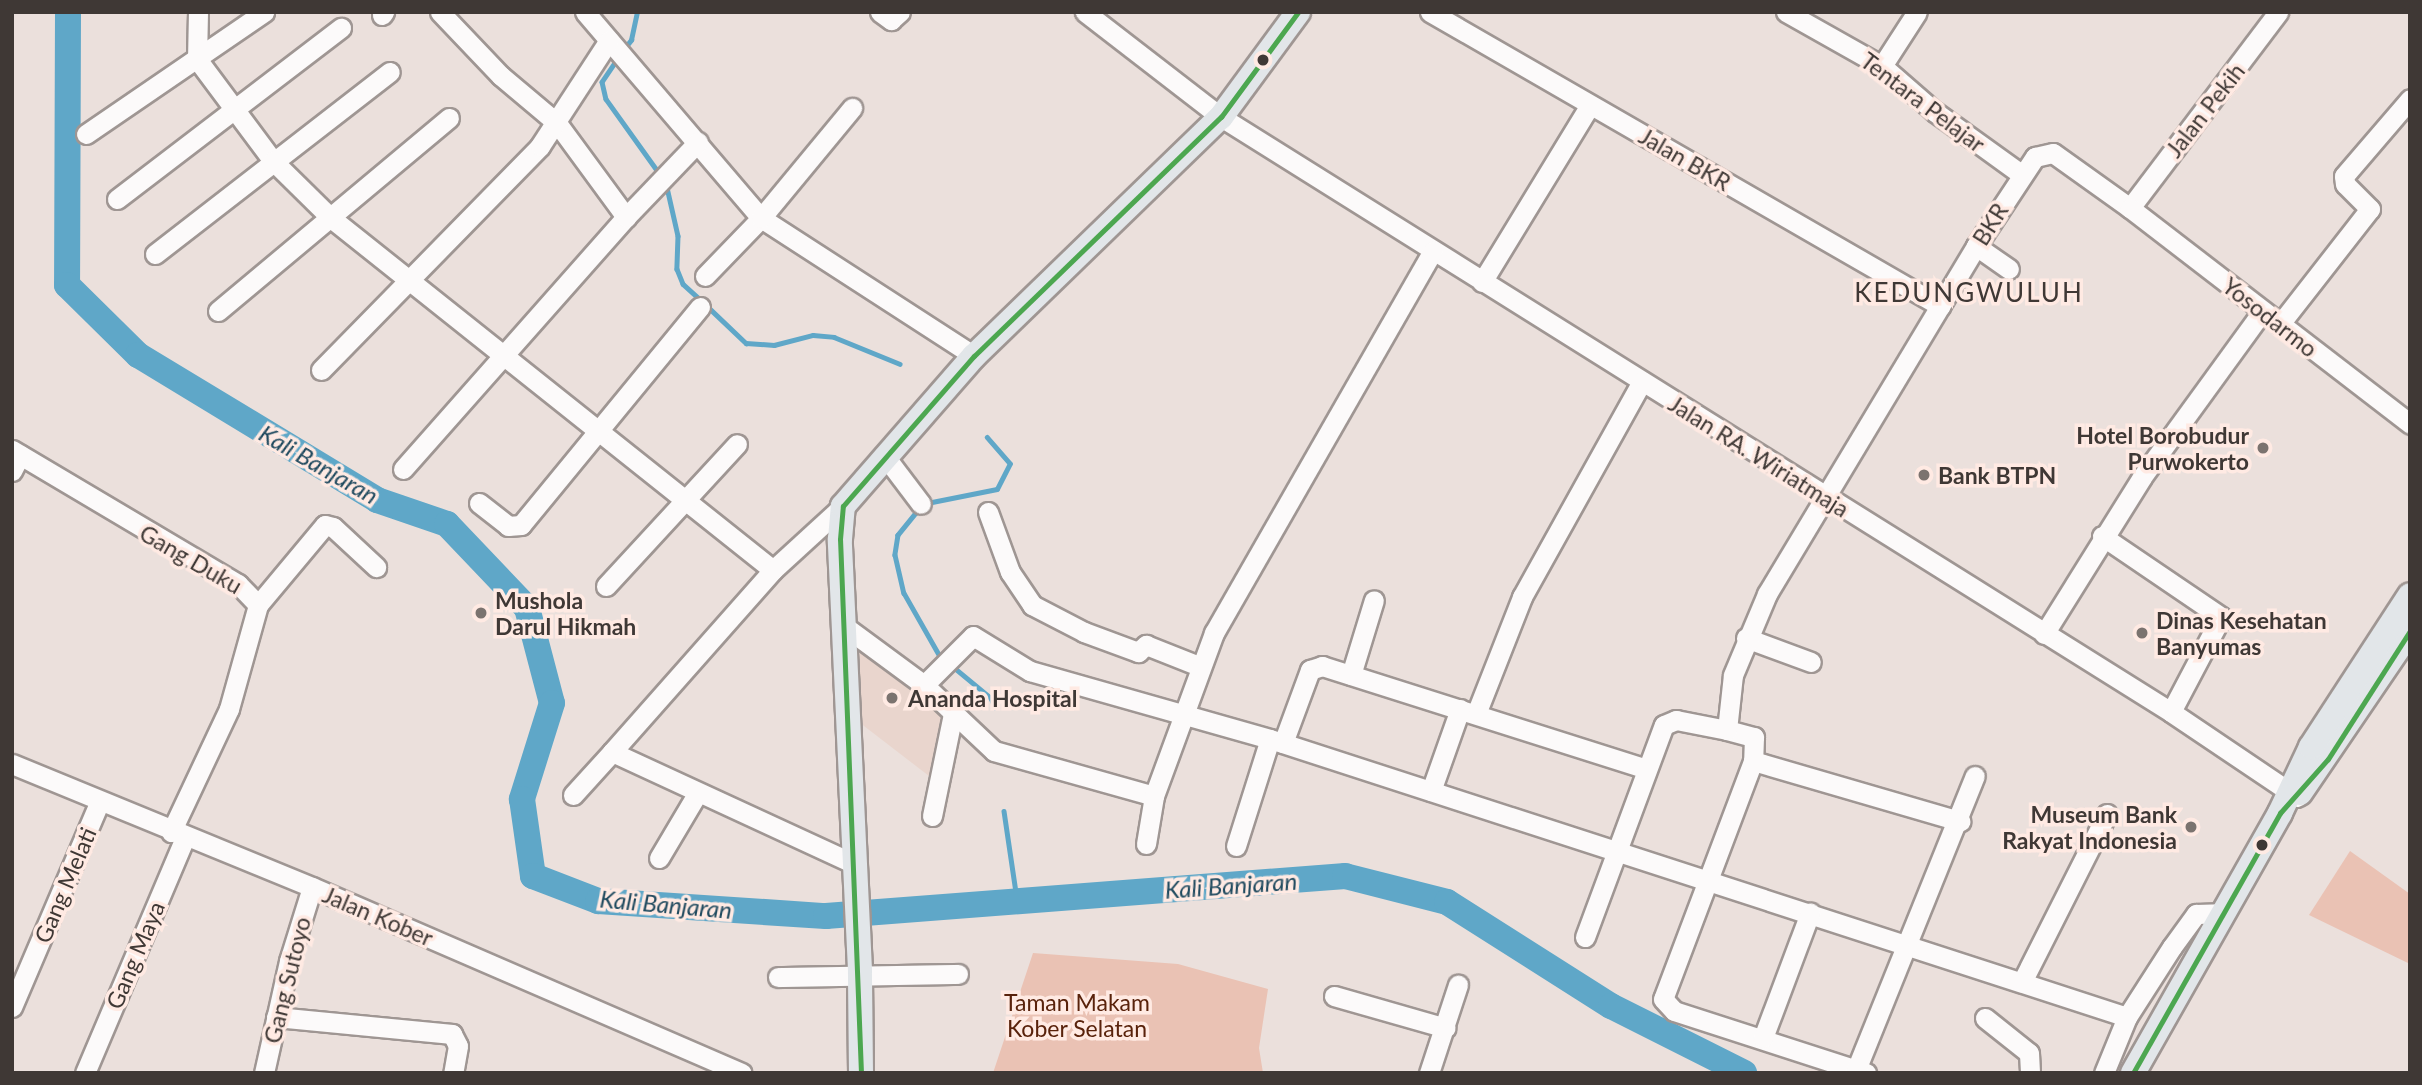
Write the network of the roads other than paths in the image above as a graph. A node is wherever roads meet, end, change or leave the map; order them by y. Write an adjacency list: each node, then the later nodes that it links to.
1 (198, 12): 15 (street)
2 (264, 12): 15 (street)
3 (585, 12): 14 (street)
4 (880, 12): 5 (street)
5 (900, 12)
6 (1085, 12): 22 (street, Jalan RA. Wiriatmaja)
7 (1298, 12): 22 (main road)
8 (1430, 12): 19 (street, Jalan BKR)
9 (1786, 12): 16 (street, Tentara Pelajar)
10 (1917, 12): 16 (street)
11 (2278, 12): 30 (street, Jalan Pekih)
12 (449, 15): 24 (street)
13 (341, 28): 20 (street)
14 (610, 41): 24 (street); 26 (street)
15 (197, 59): 20 (street); 25 (street)
16 (1882, 66): 28 (street, Tentara Pelajar)
17 (390, 72): 27 (street)
18 (2410, 99): 45 (street)
19 (1590, 104): 40 (street); 41 (street, Jalan BKR)
20 (233, 107): 27 (street); 29 (street)
21 (852, 108): 33 (street)
22 (1221, 117): 35 (street, Jalan RA. Wiriatmaja); 47 (main road)
23 (449, 118): 32 (street)
24 (557, 123): 31 (street); 39 (street)
25 (86, 134)
26 (698, 142): 31 (street); 33 (street)
27 (273, 161): 32 (street); 36 (street)
28 (2021, 174): 30 (street, BKR); 34 (street, BKR)
29 (117, 199)
30 (2130, 208): 44 (street, Yosodarmo)
31 (626, 217): 46 (street)
32 (331, 218): 39 (street); 43 (street)
33 (761, 218): 38 (street); 47 (street)
34 (1976, 246): 37 (street); 41 (street, BKR)
35 (1433, 251): 40 (street, Jalan RA. Wiriatmaja); 74 (street)
36 (155, 254)
37 (2009, 269)
38 (705, 276)
39 (411, 280): 46 (street); 48 (street)
40 (1482, 282): 49 (street, Jalan RA. Wiriatmaja)
41 (1940, 306): 56 (street, BKR)
42 (700, 307): 51 (street)
43 (218, 311)
44 (2262, 312): 45 (street, Yosodarmo); 62 (street)
45 (2280, 324): 50 (street, Yosodarmo)
46 (505, 356): 51 (street); 55 (street)
47 (974, 356): 53 (main road)
48 (321, 370)
49 (1642, 381): 56 (street, Jalan RA. Wiriatmaja); 77 (street)
50 (2410, 424)
51 (600, 432): 57 (street); 58 (street)
52 (737, 444): 57 (street)
53 (884, 455): 59 (street); 60 (main road)
54 (15, 458): 68 (street, Gang Duku)
55 (403, 469)
56 (1824, 498): 71 (street, Jalan RA. Wiriatmaja); 72 (street, BKR)
57 (686, 502): 64 (street); 65 (street)
58 (479, 503)
59 (921, 504)
60 (843, 506): 64 (street); 69 (main road)
61 (988, 512): 74 (street)
62 (2102, 536): 71 (street); 78 (street)
63 (376, 568): 68 (street)
64 (773, 570): 83 (street)
65 (606, 586)
66 (2410, 595): 93 (main road)
67 (1374, 600): 75 (street)
68 (258, 606): 97 (street, Gang Duku)
69 (844, 626): 76 (street); 102 (main road)
70 (2410, 631): 93 (main road)
71 (2045, 634): 78 (street, Jalan RA. Wiriatmaja)
72 (1746, 638): 73 (street); 81 (street, BKR)
73 (1811, 662)
74 (1199, 666): 80 (street)
75 (1351, 674): 77 (street); 82 (street)
76 (924, 685): 79 (street); 80 (street)
77 (1468, 711): 86 (street); 88 (street)
78 (2171, 712): 93 (street, Jalan RA. Wiriatmaja)
79 (953, 714): 91 (street); 95 (street)
80 (1182, 716): 82 (street); 91 (street)
81 (1727, 730): 84 (street); 86 (street)
82 (1277, 741): 88 (street); 99 (street)
83 (612, 752): 89 (street); 90 (street)
84 (1753, 761): 96 (street); 103 (street)
85 (12, 764): 92 (street, Jalan Kober)
86 (1646, 769): 100 (street)
87 (1975, 776): 96 (street)
88 (1431, 791): 100 (street)
89 (697, 794): 101 (street); 102 (street)
90 (573, 795)
91 (1153, 796): 98 (street)
92 (100, 801): 97 (street, Jalan Kober); 109 (street, Gang Melati)
93 (2289, 801): 106 (main road)
94 (2107, 814): 113 (street)
95 (932, 816)
96 (1959, 821): 108 (street)
97 (178, 834): 104 (street, Jalan Kober); 123 (street, Gang Maya)
98 (1146, 844)
99 (1236, 846)
100 (1615, 850): 103 (street); 107 (street)
101 (659, 858)
102 (854, 873): 110 (main road)
103 (1707, 879): 105 (street); 121 (street)
104 (312, 887): 117 (street, Gang Sutoyo); 126 (street, Jalan Kober)
105 (1810, 913): 108 (street); 121 (street)
106 (2220, 913): 118 (street); 131 (main road)
107 (1585, 937)
108 (1907, 944): 113 (street); 122 (street)
109 (19, 973): 116 (street, Gang Melati)
110 (860, 974): 111 (street); 112 (street); 127 (main road)
111 (958, 974)
112 (778, 977)
113 (2023, 980): 118 (street)
114 (1458, 985): 120 (street)
115 (1335, 996): 120 (street)
116 (12, 1007)
117 (276, 1017): 124 (street, Gang Sutoyo); 125 (street)
118 (2127, 1017): 130 (street)
119 (1985, 1018): 129 (street)
120 (1446, 1028): 128 (street)
121 (1763, 1038): 122 (street)
122 (1861, 1071)
123 (85, 1073)
124 (264, 1073)
125 (453, 1073)
126 (741, 1073)
127 (861, 1073)
128 (1429, 1073)
129 (2030, 1073)
130 (2104, 1073)
131 (2133, 1073)

